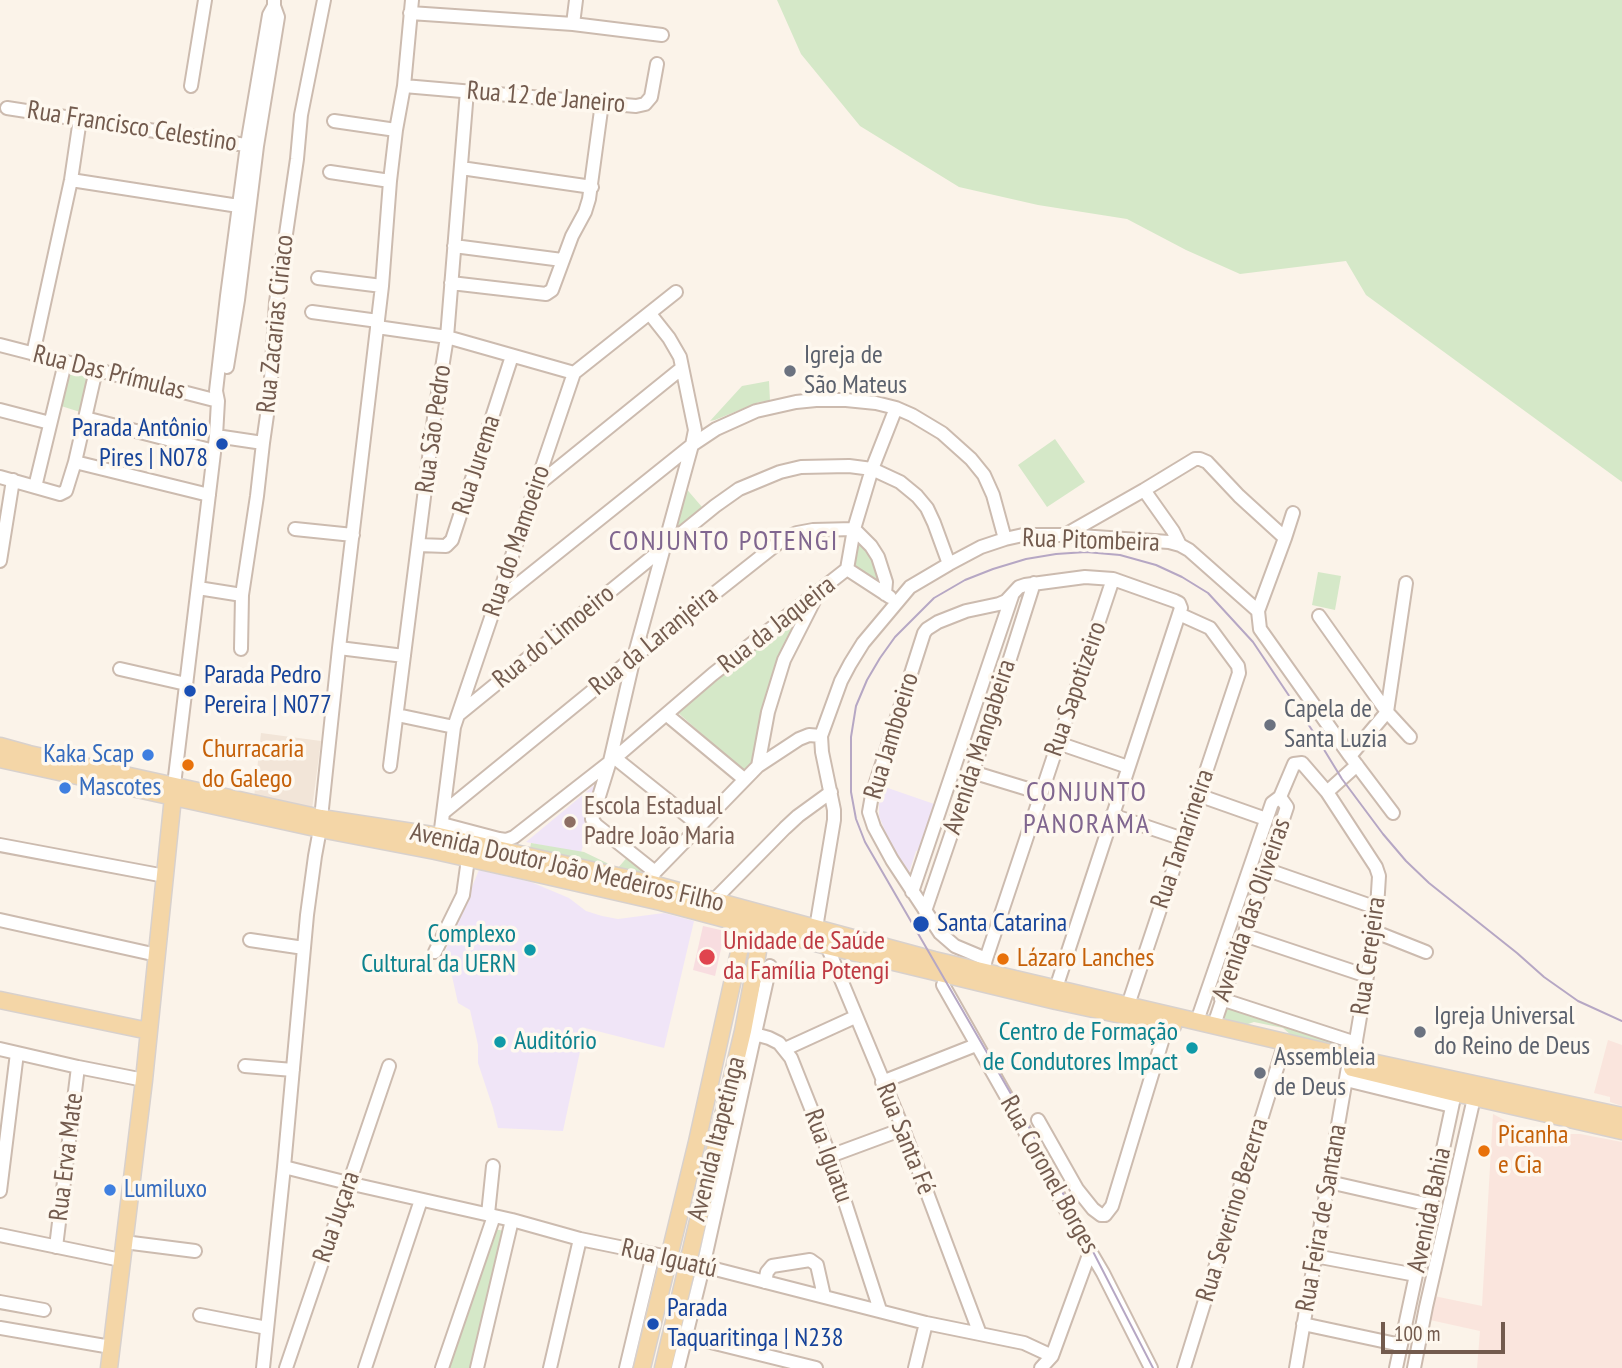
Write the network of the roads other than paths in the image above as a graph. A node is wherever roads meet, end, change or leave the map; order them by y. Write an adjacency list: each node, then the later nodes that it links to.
1 (205, 0): 9 (street)
2 (324, 0): 47 (street, Rua Zacarias Ciriaco)
3 (576, 0): 6 (street)
4 (274, 3): 17 (street)
5 (411, 7): 6 (street); 10 (street)
6 (573, 24): 7 (street)
7 (662, 35)
8 (657, 64): 12 (street, Rua 12 de Janeiro)
9 (191, 86)
10 (404, 86): 11 (street, Rua 12 de Janeiro); 16 (street)
11 (467, 91): 12 (street, Rua 12 de Janeiro); 18 (street, Rua São Pedro)
12 (602, 103): 22 (street)
13 (7, 108): 14 (street, Rua Francisco Celestino)
14 (80, 119): 17 (street, Rua Francisco Celestino); 20 (street)
15 (334, 121): 16 (street)
16 (396, 130): 21 (street)
17 (252, 146): 23 (street)
18 (461, 168): 22 (street); 24 (street, Rua São Pedro)
19 (330, 172): 21 (street)
20 (71, 180): 23 (street); 35 (street)
21 (390, 181): 28 (street)
22 (592, 187): 25 (street)
23 (244, 207): 41 (street)
24 (454, 246): 25 (street); 27 (street, Rua São Pedro)
25 (562, 260): 27 (street)
26 (318, 278): 28 (street)
27 (451, 284): 33 (street, Rua São Pedro)
28 (382, 286): 32 (street)
29 (676, 292): 31 (street)
30 (312, 312): 32 (street)
31 (650, 314): 38 (street); 40 (street)
32 (378, 324): 33 (street); 60 (street)
33 (447, 337): 36 (street); 64 (street, Rua São Pedro)
34 (0, 345): 35 (street, Rua Das Prímulas)
35 (33, 354): 37 (street, Rua Das Prímulas)
36 (512, 356): 40 (street); 64 (street, Rua Jurema)
37 (65, 363): 39 (street, Rua Das Prímulas); 45 (street)
38 (682, 368): 48 (street); 54 (street)
39 (96, 370): 41 (street, Rua Das Prímulas); 44 (street)
40 (574, 373): 54 (street, Rua do Mamoeiro)
41 (218, 401): 46 (street)
42 (896, 408): 48 (street); 51 (street, Rua da Jaqueira); 63 (street)
43 (0, 410): 45 (street)
44 (85, 418): 49 (street); 50 (street)
45 (50, 423): 53 (street)
46 (216, 436): 47 (street); 49 (street)
47 (262, 443): 76 (street, Rua Zacarias Ciriaco)
48 (692, 445): 66 (street); 79 (street)
49 (214, 451): 56 (street)
50 (75, 462): 53 (street); 56 (street)
51 (872, 469): 59 (street, Rua da Jaqueira); 66 (street, Rua do Limoeiro); 69 (street, Rua do Limoeiro)
52 (6, 479): 53 (street); 67 (street)
53 (35, 486)
54 (535, 487): 79 (street, Rua do Mamoeiro)
55 (1144, 491): 61 (street); 62 (street); 65 (street)
56 (209, 495): 74 (street)
57 (1293, 513): 62 (street)
58 (295, 529): 60 (street)
59 (854, 529): 70 (street, Rua da Jaqueira); 78 (street); 86 (street, Rua da Laranjeira)
60 (353, 535): 83 (street)
61 (1065, 535): 63 (street, Rua Pitombeira); 65 (street, Rua Pitombeira)
62 (1285, 538): 81 (street)
63 (1005, 539): 69 (street, Rua Pitombeira)
64 (418, 545): 85 (street, Rua São Pedro)
65 (1180, 545): 81 (street, Rua Pitombeira)
66 (664, 549): 86 (street); 94 (street, Rua do Limoeiro)
67 (0, 555): 68 (street)
68 (0, 561)
69 (949, 564): 78 (street, Rua Pitombeira)
70 (848, 569): 75 (street, Rua da Jaqueira); 78 (street)
71 (1113, 579): 72 (street); 80 (street); 97 (street, Rua Sapotizeiro)
72 (1034, 583): 77 (street); 90 (street, Avenida Mangabeira)
73 (1406, 583): 91 (street)
74 (198, 588): 76 (street); 88 (street)
75 (818, 593): 93 (street, Rua da Jaqueira); 103 (street)
76 (242, 595): 84 (street, Rua Zacarias Ciriaco)
77 (1012, 596): 89 (street, Avenida Mangabeira); 130 (street, Rua Jamboeiro)
78 (891, 598): 95 (street, Rua Pitombeira)
79 (496, 602): 94 (street, Rua do Mamoeiro)
80 (1180, 611): 105 (street); 112 (street, Rua Tamarineira)
81 (1258, 611): 101 (street, Rua Pitombeira)
82 (1319, 616): 91 (street)
83 (339, 648): 85 (street); 117 (street)
84 (241, 649)
85 (404, 656): 92 (street, Rua São Pedro)
86 (635, 657): 100 (street); 118 (street, Rua da Laranjeira)
87 (120, 669): 88 (street)
88 (186, 684): 108 (street)
89 (975, 706): 90 (street); 130 (street, Avenida Mangabeira)
90 (993, 712): 106 (street, Avenida Mangabeira)
91 (1387, 712): 96 (street); 101 (street)
92 (397, 715): 94 (street); 102 (street, Rua São Pedro)
93 (667, 715): 100 (street, Rua da Jaqueira); 107 (street)
94 (456, 721): 118 (street, Rua do Mamoeiro)
95 (821, 736): 103 (street); 109 (street, Rua Pitombeira)
96 (1410, 737)
97 (1058, 743): 105 (street); 111 (street, Rua Sapotizeiro)
98 (0, 746): 108 (main road, Avenida Doutor João Medeiros Filho)
99 (0, 759): 108 (main road, Avenida Doutor João Medeiros Filho)
100 (613, 760): 118 (street, Rua da Jaqueira); 119 (street); 129 (street)
101 (1354, 761): 110 (street); 114 (street, Rua Pitombeira)
102 (390, 766)
103 (758, 766): 107 (street)
104 (1293, 766): 110 (street, Rua Cerejeira); 113 (street, Avenida das Oliveiras)
105 (1128, 767): 115 (street)
106 (972, 772): 111 (street); 133 (street, Avenida Mangabeira)
107 (744, 779): 119 (street)
108 (173, 791): 117 (main road, Avenida Doutor João Medeiros Filho); 128 (main road)
109 (831, 792): 131 (street); 137 (street, Rua Pitombeira)
110 (1327, 792): 132 (street, Rua Cerejeira)
111 (1041, 793): 147 (street, Rua Sapotizeiro)
112 (1198, 795): 116 (street); 120 (street, Rua Tamarineira)
113 (1280, 797): 116 (street, Avenida das Oliveiras); 127 (street, Avenida das Oliveiras)
114 (1394, 813)
115 (1112, 815): 120 (street); 150 (street)
116 (1266, 819): 155 (street, Avenida das Oliveiras)
117 (321, 824): 118 (main road, Avenida Doutor João Medeiros Filho); 122 (main road, Avenida Doutor João Medeiros Filho); 142 (street)
118 (442, 824): 121 (main road, Avenida Doutor João Medeiros Filho)
119 (700, 826): 129 (street)
120 (1182, 839): 153 (street, Rua Tamarineira)
121 (459, 840): 122 (main road); 125 (main road, Avenida Doutor João Medeiros Filho)
122 (399, 844): 124 (main road, Avenida Doutor João Medeiros Filho)
123 (0, 845): 128 (street)
124 (468, 859): 126 (main road, Avenida Doutor João Medeiros Filho); 143 (street)
125 (568, 866): 126 (main road); 129 (main road, Avenida Doutor João Medeiros Filho)
126 (510, 868): 135 (main road, Avenida Doutor João Medeiros Filho)
127 (1265, 869): 132 (street); 139 (street, Avenida das Oliveiras)
128 (164, 877): 145 (main road)
129 (652, 877): 131 (main road, Avenida Doutor João Medeiros Filho)
130 (912, 892): 133 (street, Rua Jamboeiro)
131 (718, 902): 135 (main road, Avenida Doutor João Medeiros Filho)
132 (1377, 908): 138 (street, Rua Cerejeira)
133 (925, 911): 147 (street, Rua Jamboeiro)
134 (0, 919): 145 (street)
135 (753, 920): 136 (main road, Avenida Doutor João Medeiros Filho); 146 (main road, Avenida Itapetinga); 180 (main road, Avenida Itapetinga)
136 (788, 928): 137 (main road, Avenida Doutor João Medeiros Filho); 141 (main road, Avenida Doutor João Medeiros Filho); 146 (main road)
137 (816, 928): 147 (main road, Avenida Doutor João Medeiros Filho)
138 (1373, 931): 144 (street); 148 (street, Rua Cerejeira)
139 (1244, 934): 148 (street); 151 (street, Avenida das Oliveiras)
140 (250, 940): 142 (street)
141 (827, 946): 154 (street, Rua Santa Fé); 156 (main road, Avenida Doutor João Medeiros Filho)
142 (304, 948): 168 (street)
143 (435, 952)
144 (1426, 952)
145 (157, 955): 157 (main road)
146 (763, 963): 158 (main road, Avenida Itapetinga)
147 (985, 965): 150 (main road, Avenida Doutor João Medeiros Filho)
148 (1367, 976): 164 (street, Rua Cerejeira)
149 (943, 985): 159 (street, Rua Coronel Borges)
150 (1056, 988): 153 (main road, Avenida Doutor João Medeiros Filho)
151 (1222, 999): 155 (street, Avenida das Oliveiras); 164 (street)
152 (0, 1000): 157 (main road)
153 (1128, 1005): 155 (main road, Avenida Doutor João Medeiros Filho)
154 (855, 1017): 161 (street); 170 (street, Rua Santa Fé)
155 (1205, 1023): 164 (main road, Avenida Doutor João Medeiros Filho)
156 (1167, 1025): 162 (main road, Avenida Doutor João Medeiros Filho); 177 (street)
157 (149, 1031): 169 (main road)
158 (750, 1032): 161 (street); 181 (main road, Avenida Itapetinga); 204 (street, Avenida Itapetinga)
159 (976, 1045): 170 (street); 199 (street, Rua Coronel Borges)
160 (0, 1049): 163 (street)
161 (786, 1049): 182 (street, Rua Iguatu)
162 (1282, 1052): 164 (main road, Avenida Doutor João Medeiros Filho); 237 (street, Rua Severino Bezerra)
163 (17, 1053): 167 (street); 189 (street)
164 (1351, 1062): 171 (main road, Avenida Doutor João Medeiros Filho); 173 (main road, Avenida Doutor João Medeiros Filho); 187 (street, Rua Feira de Santana)
165 (245, 1066): 168 (street)
166 (389, 1066): 188 (street, Rua Juçara)
167 (78, 1067): 169 (street); 197 (street, Rua Erva Mate)
168 (293, 1070): 186 (street)
169 (144, 1080): 196 (main road)
170 (882, 1082): 178 (street, Rua Santa Fé)
171 (1524, 1093): 173 (main road); 174 (main road, Avenida Doutor João Medeiros Filho)
172 (1474, 1098): 173 (main road, Avenida Doutor João Medeiros Filho); 175 (main road, Avenida Doutor João Medeiros Filho); 240 (street, Avenida Bahia)
173 (1453, 1100): 191 (street, Avenida Bahia)
174 (1564, 1103): 175 (main road); 176 (main road, Avenida Doutor João Medeiros Filho)
175 (1510, 1105): 179 (main road, Avenida Doutor João Medeiros Filho)
176 (1622, 1116)
177 (1038, 1120)
178 (903, 1129): 182 (street); 217 (street, Rua Santa Fé)
179 (1622, 1131)
180 (697, 1142): 181 (main road); 183 (main road, Avenida Itapetinga)
181 (716, 1146): 184 (main road, Avenida Itapetinga)
182 (830, 1156): 210 (street, Rua Iguatu)
183 (692, 1160): 184 (main road); 200 (main road, Avenida Itapetinga)
184 (711, 1165): 203 (main road, Avenida Itapetinga)
185 (493, 1166): 192 (street)
186 (284, 1167): 188 (street, Rua Iguatú); 215 (street)
187 (1329, 1182): 191 (street); 201 (street, Rua Feira de Santana)
188 (348, 1183): 190 (street, Rua Iguatú); 225 (street, Rua Juçara)
189 (0, 1191)
190 (421, 1200): 192 (street, Rua Iguatú); 226 (street)
191 (1430, 1205): 205 (street, Avenida Bahia)
192 (491, 1215): 193 (street, Rua Iguatú); 227 (street)
193 (512, 1220): 195 (street, Rua Iguatú); 228 (street)
194 (0, 1235): 197 (street)
195 (580, 1239): 200 (street, Rua Iguatú); 229 (street)
196 (124, 1242): 198 (street); 202 (main road)
197 (56, 1247): 202 (street)
198 (195, 1251)
199 (1090, 1252): 221 (street); 236 (street, Rua Coronel Borges)
200 (661, 1256): 203 (street, Rua Iguatú); 222 (main road, Avenida Itapetinga); 230 (street, Avenida Itapetinga)
201 (1315, 1256): 205 (street); 213 (street, Rua Feira de Santana)
202 (121, 1260): 219 (main road)
203 (687, 1262): 204 (street, Rua Iguatú); 216 (main road, Avenida Itapetinga)
204 (703, 1267): 206 (street, Rua Iguatú); 216 (street, Avenida Itapetinga)
205 (1416, 1275): 218 (street, Avenida Bahia)
206 (765, 1282): 207 (street, Rua Iguatú); 207 (street)
207 (824, 1296): 210 (street, Rua Iguatú)
208 (0, 1302): 209 (street)
209 (44, 1310)
210 (880, 1310): 212 (street, Rua Iguatú)
211 (200, 1315): 215 (street)
212 (926, 1322): 217 (street, Rua Iguatú); 234 (street)
213 (1303, 1324): 218 (street); 238 (street, Rua Feira de Santana)
214 (0, 1328): 219 (street)
215 (267, 1328): 224 (street)
216 (678, 1334): 220 (street); 231 (main road, Avenida Itapetinga)
217 (980, 1334): 221 (street, Rua Iguatú)
218 (1401, 1345): 239 (street, Avenida Bahia)
219 (111, 1347): 223 (main road)
220 (757, 1354): 232 (street); 233 (street)
221 (1052, 1356): 235 (street)
222 (643, 1365): 231 (main road)
223 (109, 1368)
224 (263, 1368)
225 (286, 1368)
226 (365, 1368)
227 (442, 1368)
228 (477, 1368)
229 (550, 1368)
230 (626, 1368)
231 (668, 1368)
232 (754, 1368)
233 (816, 1368)
234 (915, 1368)
235 (1041, 1368)
236 (1151, 1368)
237 (1184, 1368)
238 (1296, 1368)
239 (1396, 1368)
240 (1414, 1368)

